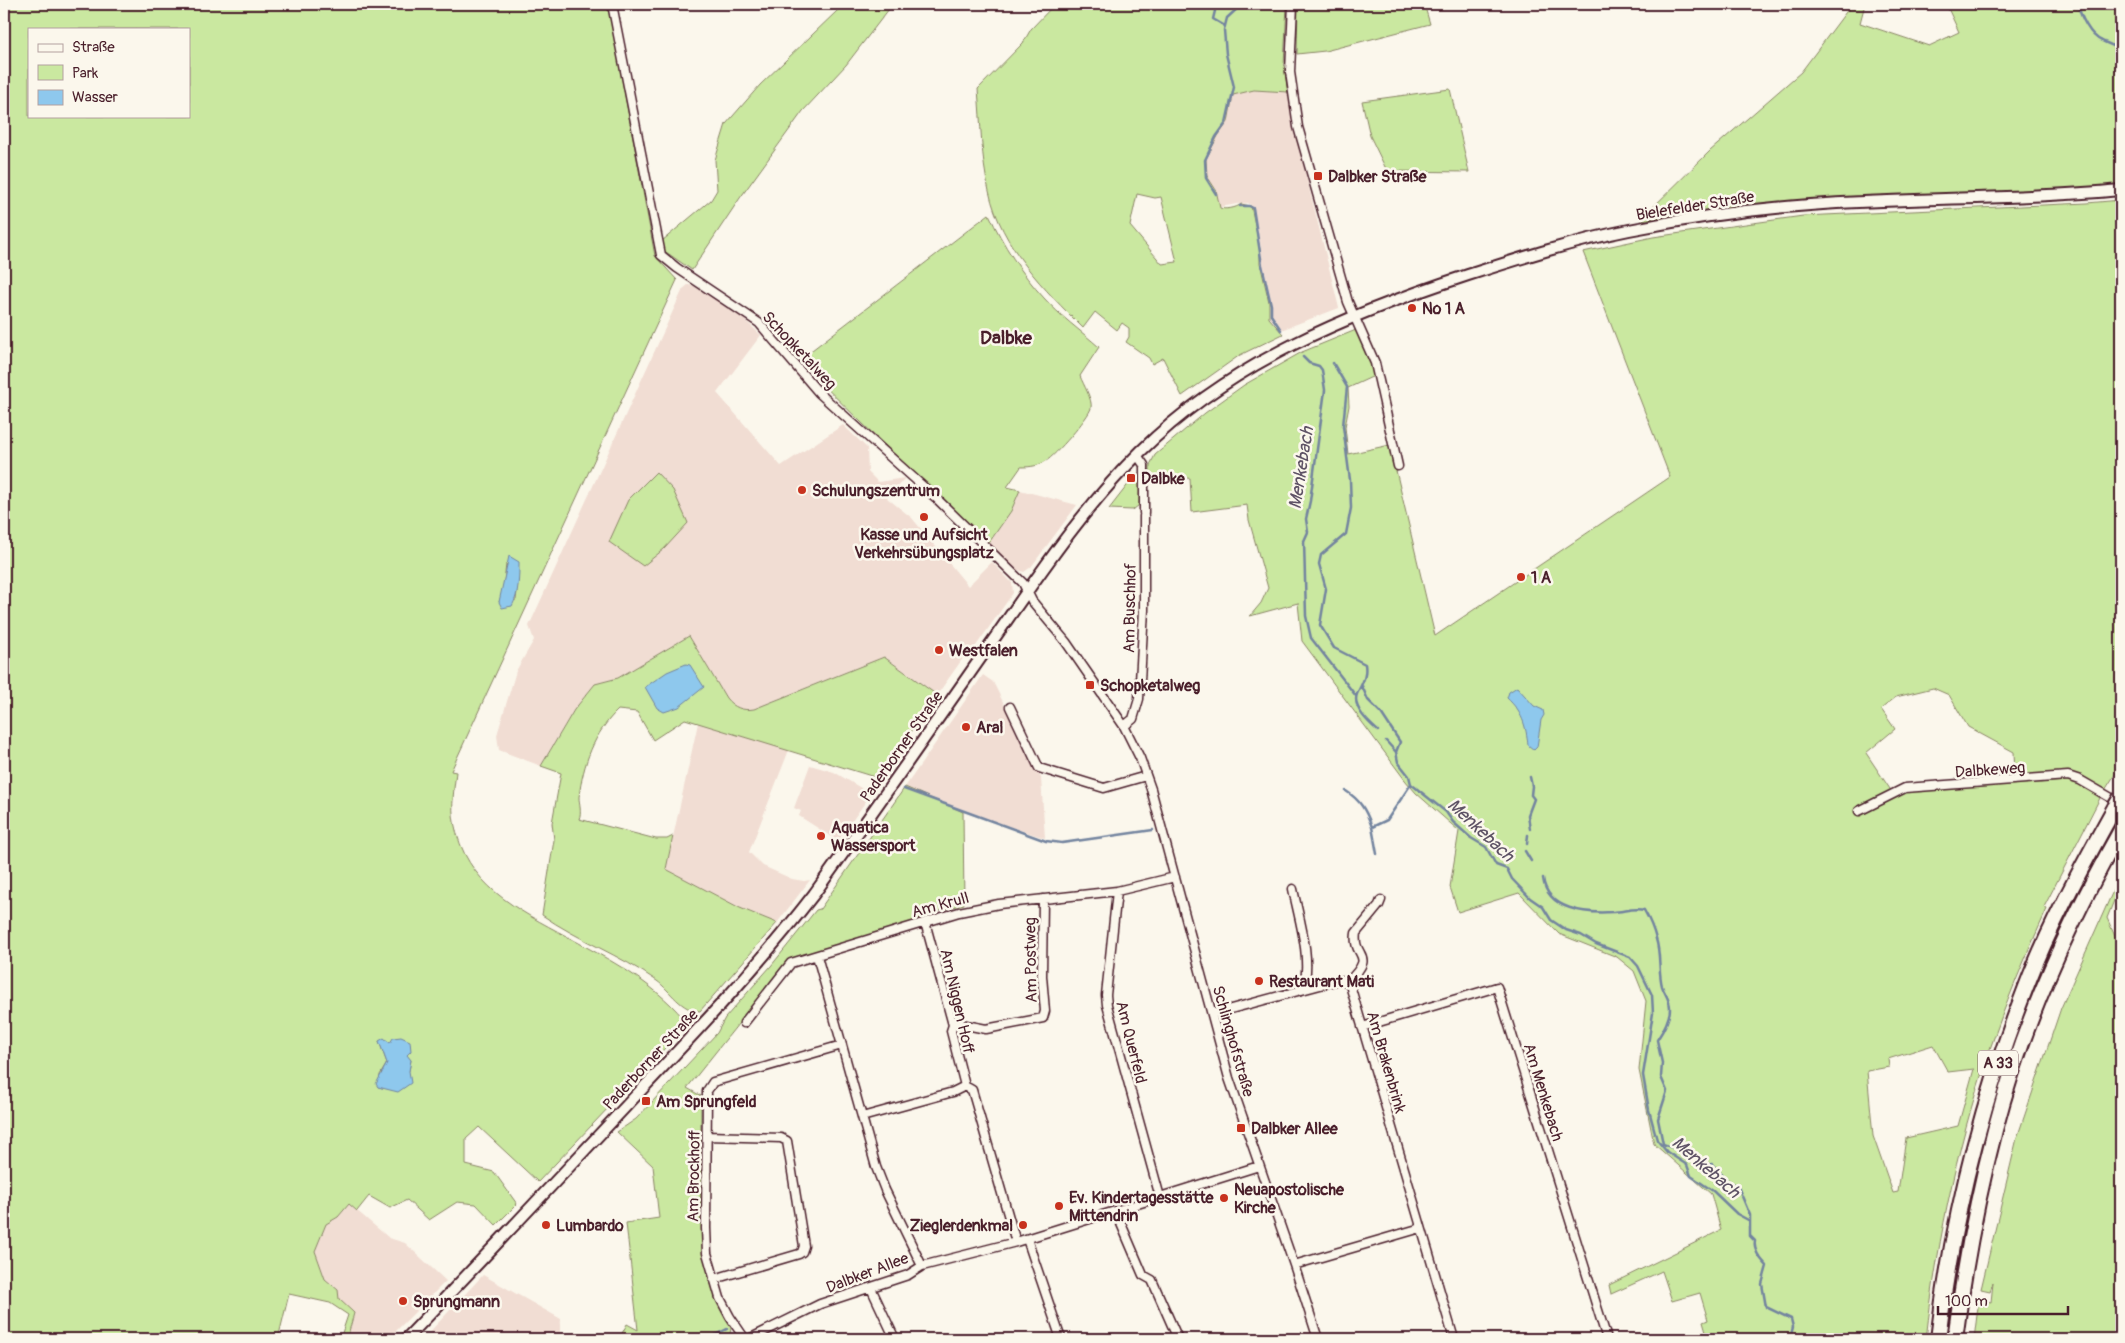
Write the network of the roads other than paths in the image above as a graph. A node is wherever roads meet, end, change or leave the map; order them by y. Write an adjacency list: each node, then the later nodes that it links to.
1 (612, 4): 8 (street, Schopketalweg)
2 (1293, 4): 4 (street)
3 (2121, 190): 4 (main road, Bielefelder Straße)
4 (1354, 316): 5 (main road, Bielefelder Straße); 7 (street)
5 (1292, 344): 6 (main road, Paderborner Straße)
6 (1137, 455): 8 (main road, Paderborner Straße); 10 (street, Am Buschhof)
7 (1398, 466)
8 (1028, 592): 10 (street, Schlinghofstraße); 42 (main road, Paderborner Straße)
9 (1010, 707): 11 (street)
10 (1124, 726): 11 (street, Schlinghofstraße)
11 (1146, 776): 15 (street, Schlinghofstraße)
12 (2119, 803): 13 (street, Dalbkeweg); 51 (highway, A 33)
13 (1859, 811)
14 (2121, 830): 52 (highway, A 33)
15 (1175, 877): 17 (street, Am Krull); 24 (street, Schlinghofstraße)
16 (1293, 889): 23 (street)
17 (1116, 891): 18 (street, Am Krull); 33 (street, Am Querfeld)
18 (1043, 899): 20 (street, Am Krull); 26 (street, Am Postweg)
19 (1381, 900): 22 (street)
20 (925, 922): 21 (street, Am Krull); 26 (street, Am Niggen Hoff)
21 (816, 956): 25 (street, Am Krull); 28 (street)
22 (1348, 982): 23 (street); 27 (street, Am Brakenbrink)
23 (1304, 989): 24 (street)
24 (1212, 1014): 32 (street, Schlinghofstraße)
25 (744, 1023)
26 (953, 1025): 29 (street, Am Niggen Hoff)
27 (1362, 1026): 35 (street, Am Brakenbrink); 50 (street, Am Menkebach)
28 (842, 1045): 30 (street); 31 (street, Am Brockhoff)
29 (965, 1086): 30 (street); 37 (street, Am Niggen Hoff)
30 (862, 1117): 39 (street)
31 (707, 1136): 40 (street, Am Brockhoff); 40 (street)
32 (1259, 1166): 33 (street, Dalbker Allee); 38 (street, Schlinghofstraße)
33 (1160, 1197): 34 (street, Dalbker Allee)
34 (1116, 1212): 36 (street, Dalbker Allee); 47 (street)
35 (1421, 1228): 38 (street); 49 (street, Am Brakenbrink)
36 (1027, 1239): 37 (street, Dalbker Allee); 46 (street)
37 (1016, 1242): 39 (street, Dalbker Allee)
38 (1294, 1265): 48 (street, Schlinghofstraße)
39 (922, 1266): 41 (street, Dalbker Allee)
40 (714, 1279): 43 (street, Am Brockhoff)
41 (871, 1288): 44 (street, Dalbker Allee); 45 (street)
42 (406, 1339)
43 (745, 1339)
44 (749, 1339)
45 (895, 1339)
46 (1061, 1339)
47 (1178, 1339)
48 (1318, 1339)
49 (1454, 1339)
50 (1607, 1339)
51 (1938, 1339)
52 (1955, 1339)

